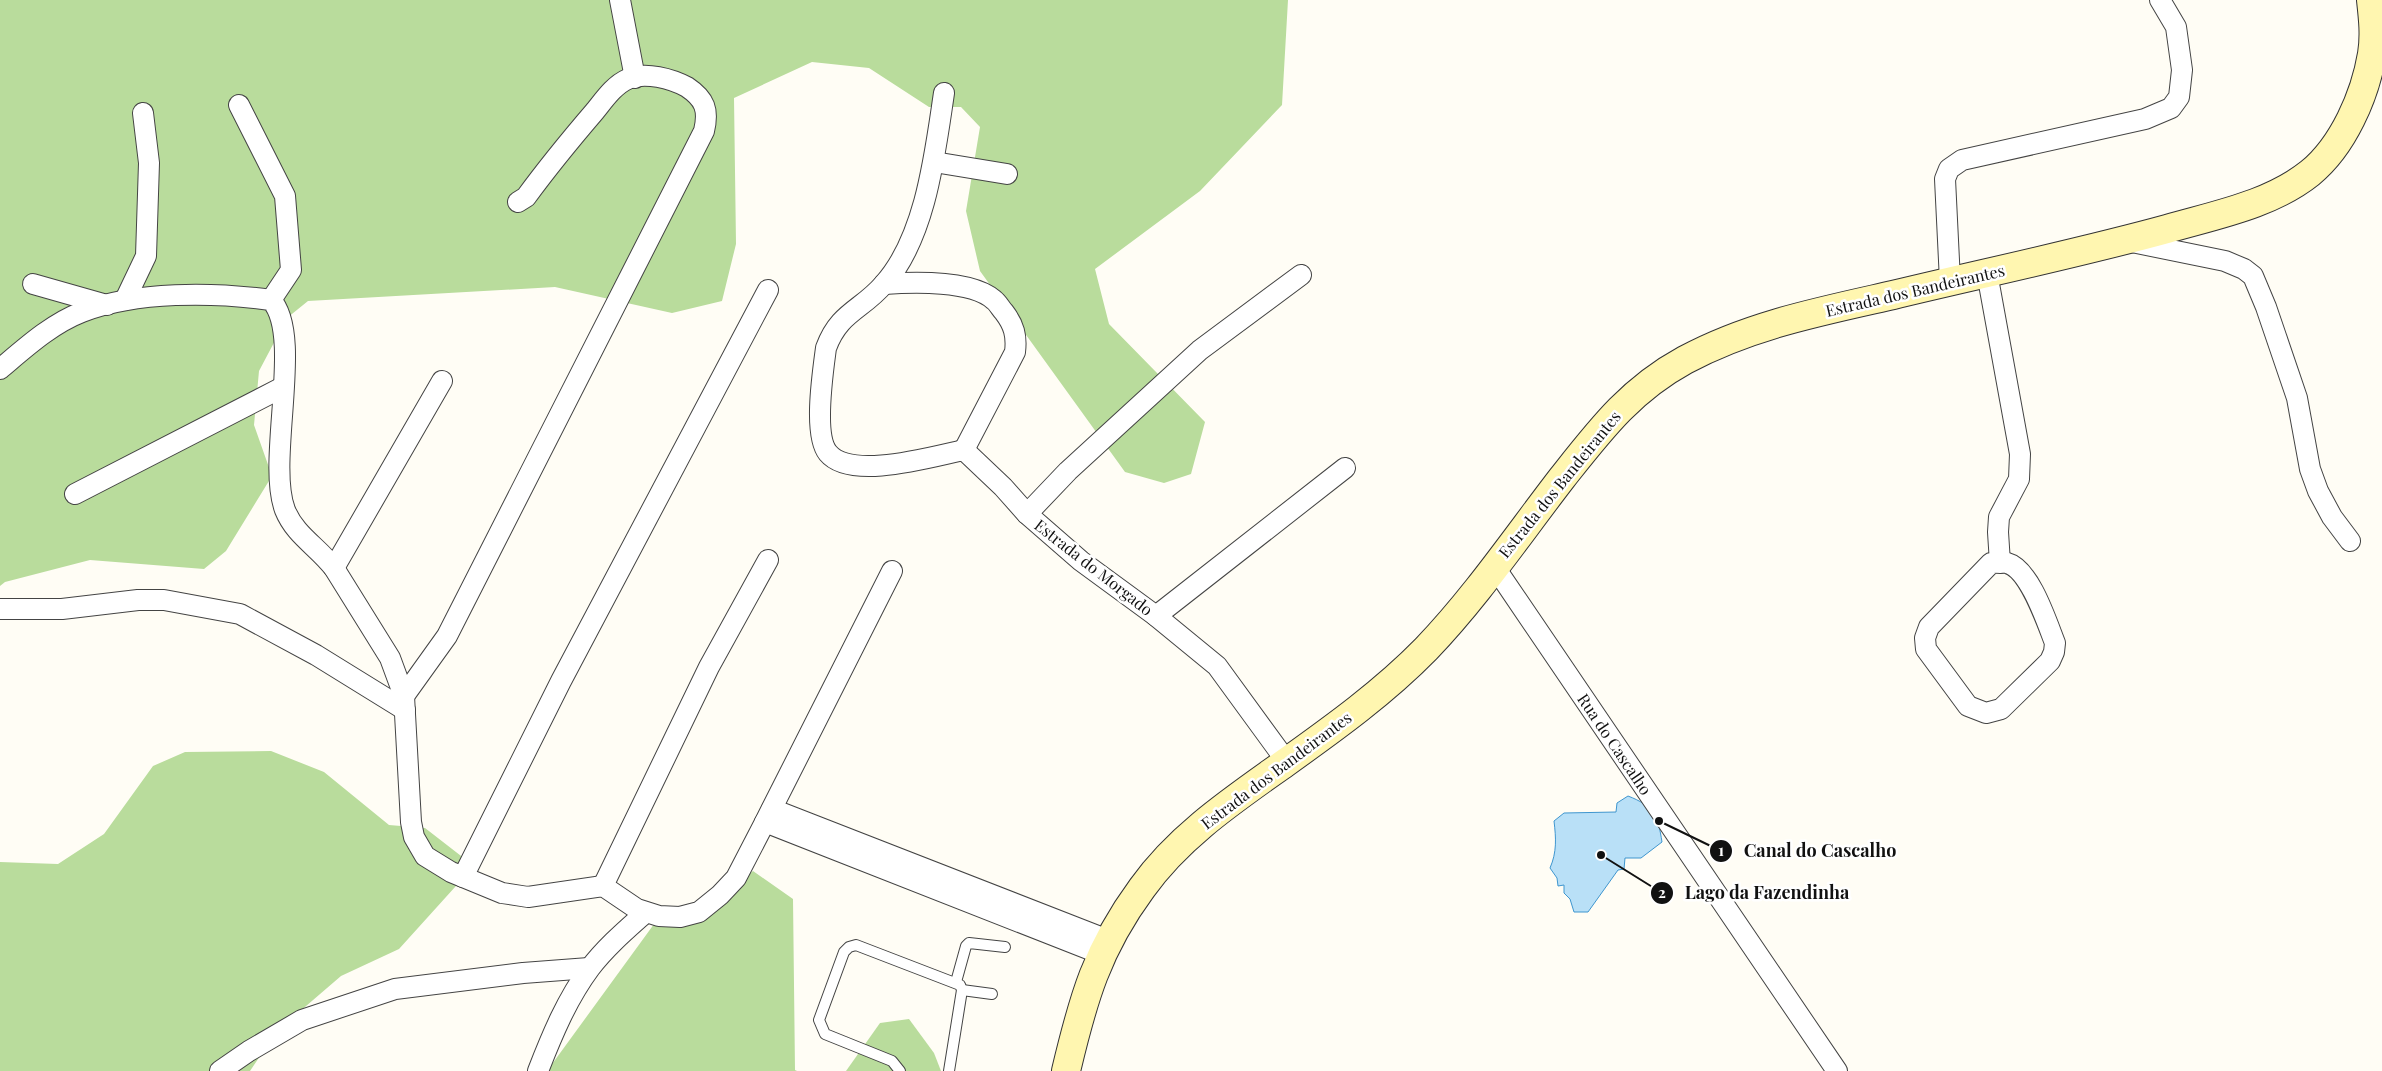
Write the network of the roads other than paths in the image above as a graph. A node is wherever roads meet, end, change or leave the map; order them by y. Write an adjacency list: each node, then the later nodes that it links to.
1 (620, 0): 4 (street)
2 (2160, 0): 14 (street)
3 (2371, 0): 11 (main road, Estrada dos Bandeirantes)
4 (635, 78): 10 (street); 35 (street)
5 (944, 93): 8 (street)
6 (239, 104): 18 (street)
7 (143, 113): 19 (street)
8 (934, 162): 9 (street); 16 (street)
9 (1008, 174)
10 (518, 202)
11 (2125, 240): 12 (main road, Estrada dos Bandeirantes); 27 (street)
12 (1987, 273): 14 (main road, Estrada dos Bandeirantes); 29 (street)
13 (1301, 275): 26 (street)
14 (1950, 281): 30 (main road, Estrada dos Bandeirantes)
15 (33, 284): 19 (street)
16 (884, 284): 23 (street); 23 (street)
17 (768, 290): 38 (street)
18 (271, 300): 19 (street); 22 (street)
19 (116, 303): 20 (street)
20 (0, 369)
21 (442, 381): 31 (street)
22 (283, 387): 25 (street); 31 (street)
23 (964, 450): 26 (street, Estrada do Morgado)
24 (1345, 468): 34 (street)
25 (75, 494)
26 (1026, 514): 34 (street, Estrada do Morgado)
27 (2350, 541)
28 (768, 560): 39 (street)
29 (2000, 563): 29 (street)
30 (1494, 566): 36 (main road, Estrada dos Bandeirantes); 51 (street, Rua do Cascalho)
31 (334, 568): 35 (street)
32 (892, 571): 37 (street)
33 (0, 609): 35 (street)
34 (1156, 616): 36 (street, Estrada do Morgado)
35 (405, 703): 38 (street)
36 (1286, 762): 42 (main road, Estrada dos Bandeirantes)
37 (769, 816): 40 (street); 42 (street)
38 (463, 877): 39 (street)
39 (603, 886): 40 (street)
40 (645, 913): 43 (street)
41 (1005, 947): 44 (lane)
42 (1105, 947): 50 (main road, Estrada dos Bandeirantes)
43 (590, 968): 46 (street); 47 (street)
44 (959, 986): 45 (lane); 48 (lane); 49 (lane)
45 (992, 994)
46 (220, 1071)
47 (538, 1071)
48 (900, 1071)
49 (949, 1071)
50 (1066, 1071)
51 (1837, 1071)

